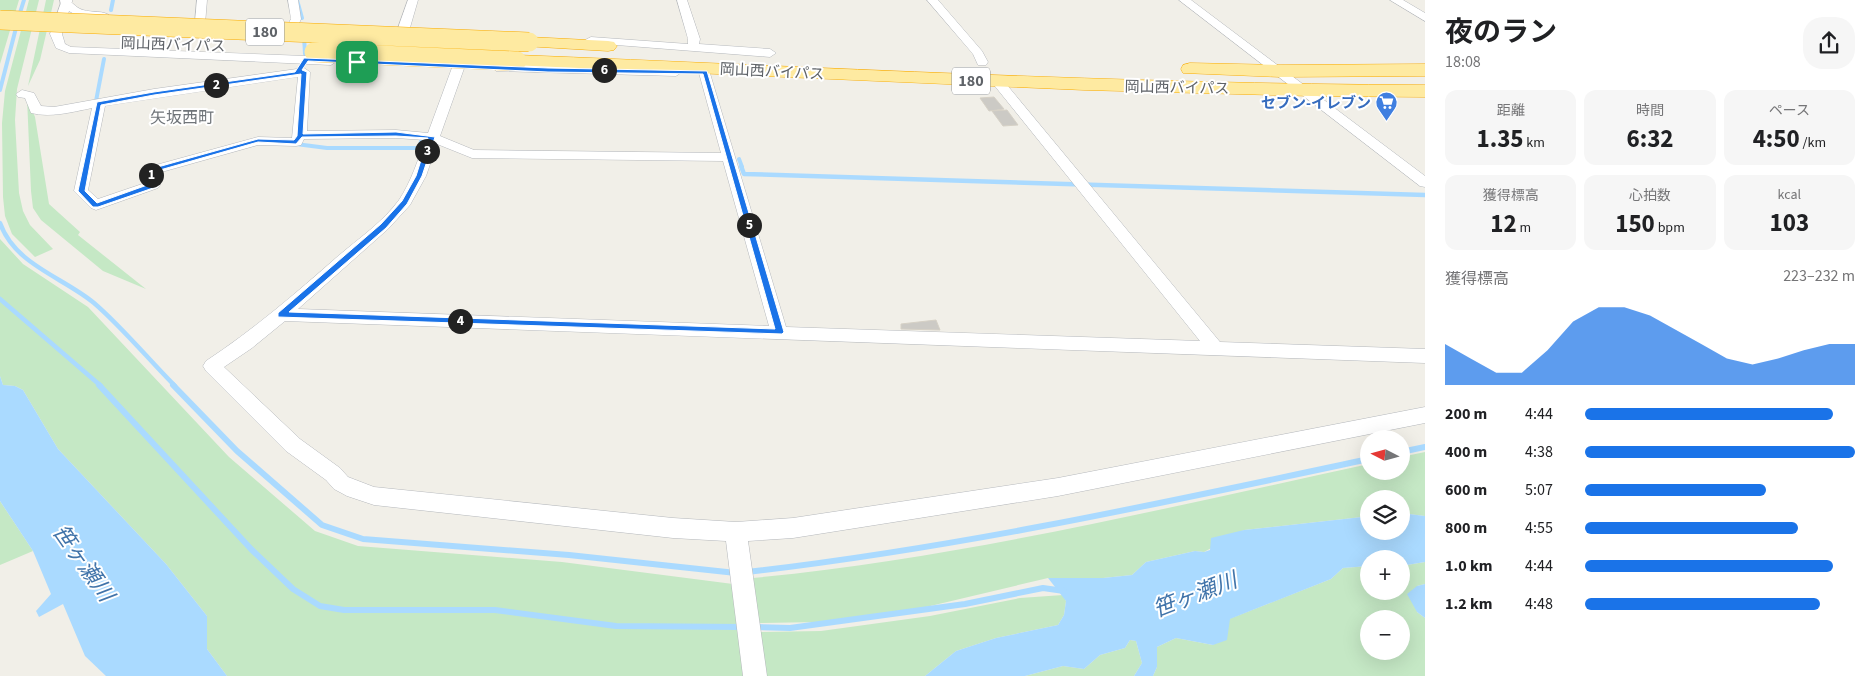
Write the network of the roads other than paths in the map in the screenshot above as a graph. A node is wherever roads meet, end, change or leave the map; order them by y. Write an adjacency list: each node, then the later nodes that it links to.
1 (202, 0): 12 (street)
2 (293, 0): 13 (street)
3 (413, 0): 14 (street)
4 (682, 0): 18 (street)
5 (932, 0): 23 (street)
6 (1184, 0): 27 (street)
7 (1395, 0): 10 (street)
8 (66, 1): 9 (street); 15 (street)
9 (97, 16): 12 (street); 15 (street)
10 (1425, 18)
11 (0, 20): 19 (highway, 岡山西バイパス / 180, bridge)
12 (201, 22): 13 (street)
13 (293, 26): 14 (street)
14 (404, 31): 16 (street)
15 (56, 34): 21 (street)
16 (470, 34): 18 (street); 24 (street)
17 (37, 40): 29 (highway, 岡山西バイパス / 180, bridge)
18 (693, 47): 19 (street)
19 (770, 54): 20 (highway, 岡山西バイパス / 180)
20 (790, 54)
21 (306, 60): 24 (street); 28 (street)
22 (962, 61): 23 (highway, 岡山西バイパス / 180)
23 (982, 62): 30 (highway, 岡山西バイパス / 180)
24 (458, 66): 31 (street); 37 (street)
25 (1169, 69): 27 (highway, 岡山西バイパス)
26 (1422, 70): 27 (highway, 岡山西バイパス)
27 (1280, 71): 32 (street)
28 (298, 72): 35 (street); 36 (street)
29 (746, 72): 30 (highway, 岡山西バイパス / 180); 31 (street)
30 (1000, 72): 32 (highway, 岡山西バイパス / 180); 42 (street)
31 (705, 73): 38 (street)
32 (1304, 91): 33 (highway, 岡山西バイパス / 180); 39 (street)
33 (1425, 91)
34 (22, 94): 35 (street)
35 (99, 103): 36 (street)
36 (300, 136): 37 (street)
37 (432, 137): 38 (street); 40 (street)
38 (729, 157): 41 (street)
39 (1425, 183)
40 (281, 315): 41 (street); 45 (street)
41 (780, 332): 42 (street)
42 (1215, 348): 43 (street)
43 (1425, 356)
44 (1425, 415): 45 (street)
45 (737, 535): 46 (street)
46 (755, 676)

